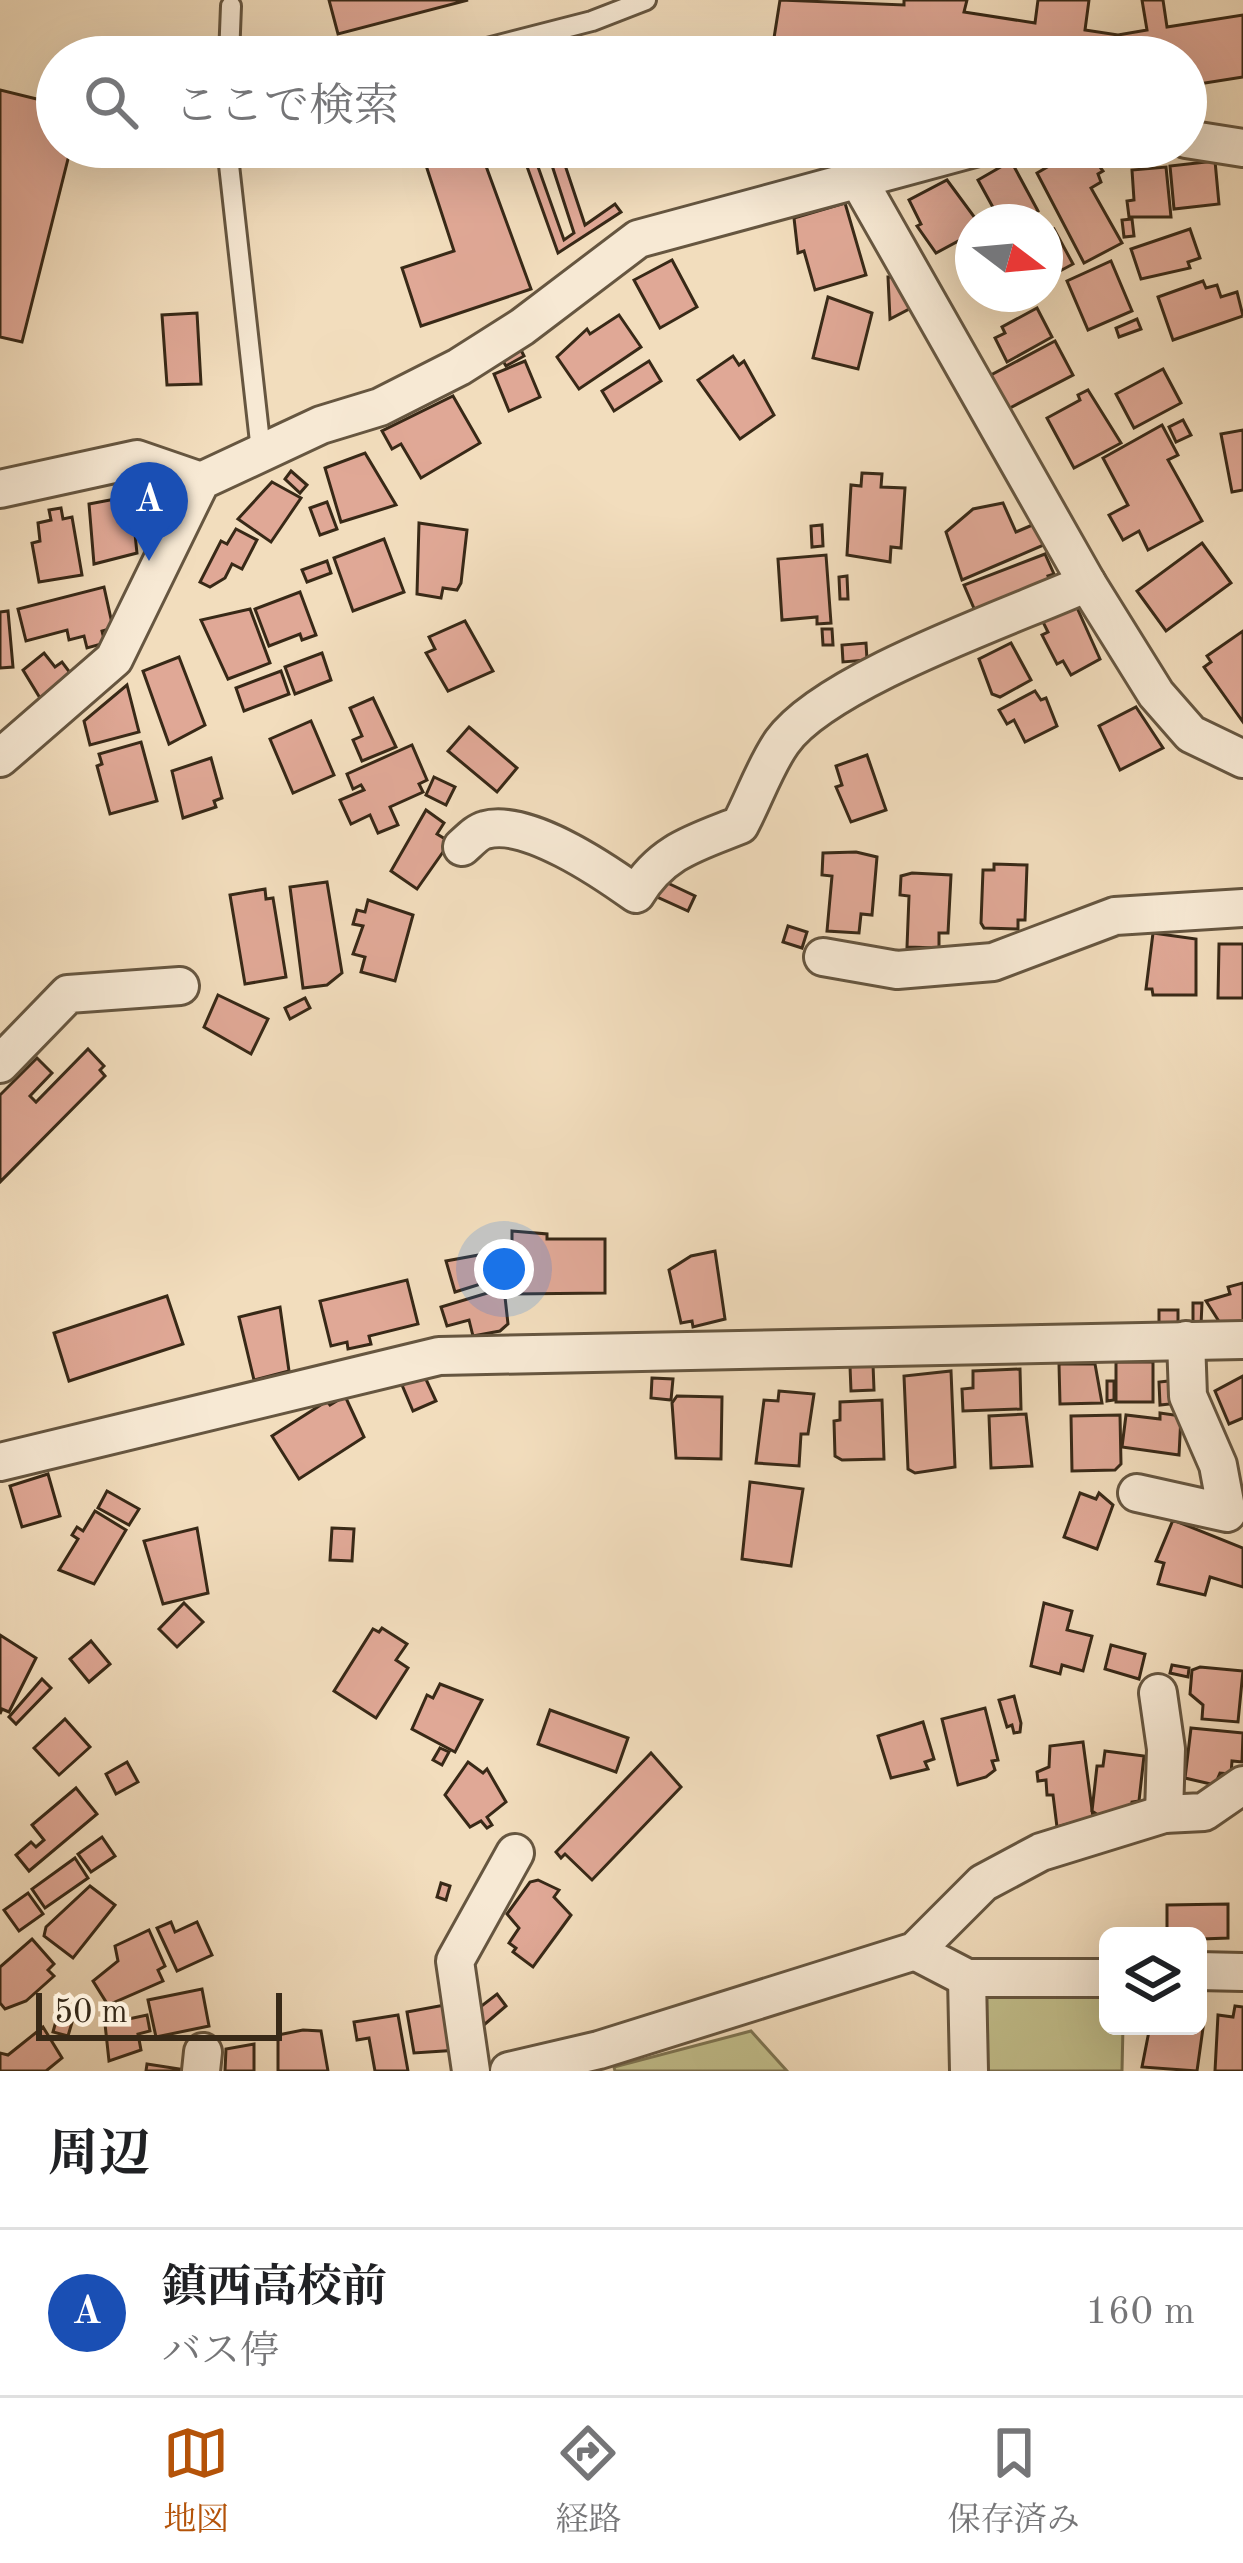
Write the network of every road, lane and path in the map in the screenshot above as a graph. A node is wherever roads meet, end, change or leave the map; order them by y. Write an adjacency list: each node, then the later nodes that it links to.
1 (646, 0): 4 (lane)
2 (231, 6): 3 (lane)
3 (230, 36)
4 (531, 36)
5 (1207, 142): 6 (street)
6 (1243, 148)
7 (229, 168): 10 (lane)
8 (904, 168): 9 (street)
9 (859, 181): 10 (street); 13 (street)
10 (261, 452): 11 (street)
11 (201, 481): 12 (street); 14 (street)
12 (0, 489)
13 (1087, 584): 15 (street); 16 (street)
14 (0, 758)
15 (1243, 759)
16 (462, 847)
17 (1243, 908): 18 (street)
18 (823, 957)
19 (180, 986): 20 (street)
20 (0, 1064)
21 (1186, 1340): 22 (street); 23 (street); 24 (street)
22 (1243, 1340)
23 (0, 1462)
24 (1137, 1493)
25 (1158, 1693): 27 (street)
26 (1243, 1785): 27 (street)
27 (1164, 1814): 29 (street)
28 (515, 1853): 35 (street)
29 (915, 1951): 32 (street); 34 (street)
30 (1207, 1971): 31 (street)
31 (1243, 1972)
32 (967, 1978): 33 (street); 37 (street)
33 (1099, 1978)
34 (602, 2061): 36 (street)
35 (471, 2071)
36 (508, 2071)
37 (969, 2071)

